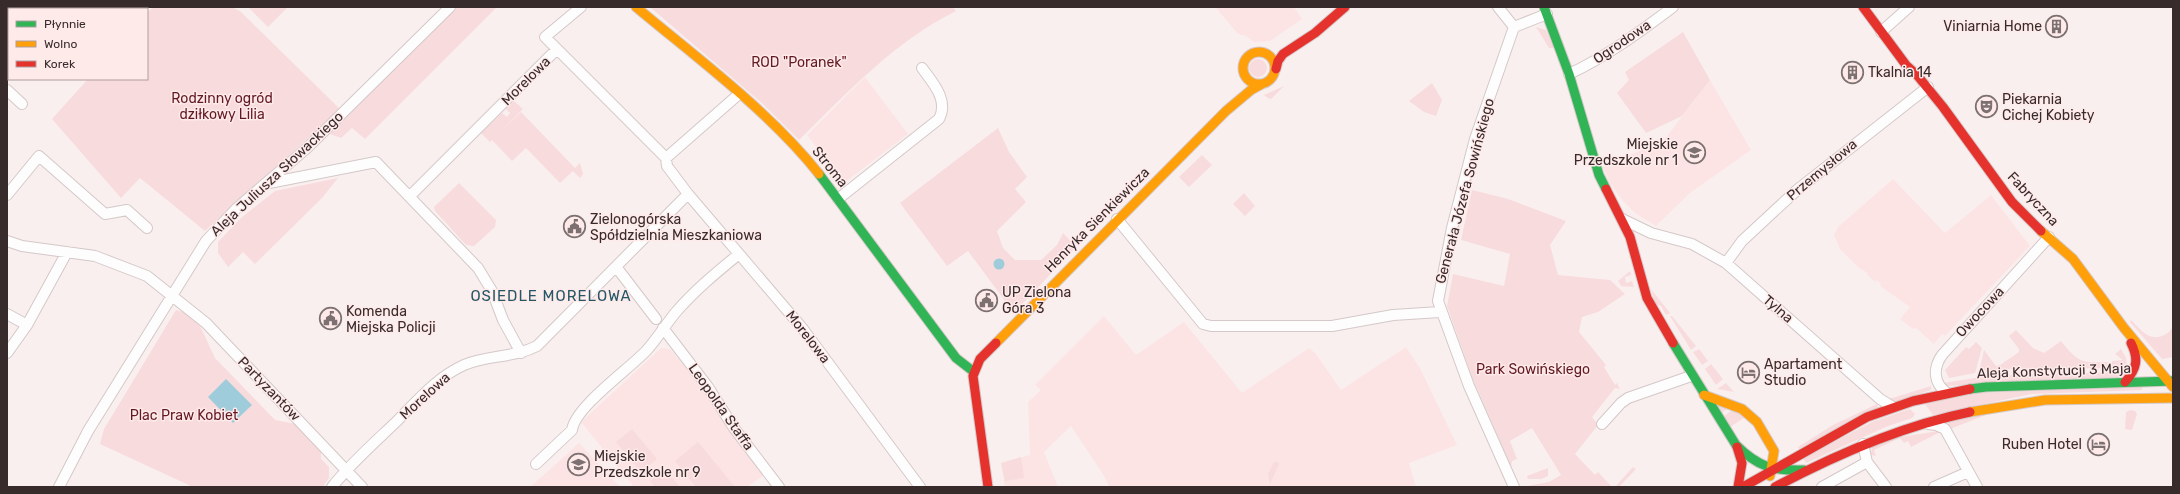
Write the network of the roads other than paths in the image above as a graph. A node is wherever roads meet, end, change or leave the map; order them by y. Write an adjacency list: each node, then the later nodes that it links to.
1 (450, 7): 26 (street, Aleja Juliusza Słowackiego)
2 (581, 7): 13 (street, Morelowa)
3 (636, 7): 22 (street, Stroma)
4 (1345, 7): 10 (street)
5 (1498, 7): 11 (street)
6 (1673, 7): 18 (street, Ogrodowa)
7 (1863, 7): 12 (street, Fabryczna)
8 (1909, 7): 12 (street)
9 (1546, 11): 11 (street); 18 (street)
10 (1331, 19): 14 (street); 16 (street)
11 (1514, 27): 43 (street, Generała Józefa Sowińskiego)
12 (1881, 32): 20 (street, Fabryczna)
13 (556, 50): 25 (street, Morelowa); 29 (street, Morelowa)
14 (1262, 52): 16 (street); 17 (street)
15 (922, 68): 30 (street)
16 (1276, 69): 19 (street)
17 (1243, 73): 19 (street); 24 (street, Henryka Sienkiewicza)
18 (1569, 74): 32 (street)
19 (1262, 84): 24 (street, Henryka Sienkiewicza)
20 (1928, 87): 35 (street, Fabryczna); 40 (street, Przemysłowa)
21 (7, 90): 23 (street)
22 (739, 94): 25 (street); 30 (street, Stroma)
23 (22, 104)
24 (1226, 112): 31 (street, Henryka Sienkiewicza)
25 (666, 158): 27 (street, Morelowa)
26 (265, 184): 29 (street); 42 (street, Aleja Juliusza Słowackiego)
27 (688, 194): 39 (street, Morelowa); 41 (street, Morelowa)
28 (7, 195): 33 (street)
29 (410, 196): 50 (street)
30 (838, 199): 51 (street, Stroma)
31 (1117, 219): 43 (street); 51 (street, Henryka Sienkiewicza)
32 (1622, 219): 34 (street, Tylna); 37 (street)
33 (146, 228)
34 (1651, 233): 37 (street); 40 (street, Tylna)
35 (2049, 238): 48 (street, Fabryczna); 55 (street, Owocowa)
36 (7, 240): 38 (street, Partyzantów)
37 (1632, 242): 52 (street)
38 (67, 252): 42 (street, Partyzantów); 46 (street)
39 (739, 254): 47 (street); 76 (street, Morelowa)
40 (1726, 263): 59 (street, Tylna)
41 (616, 268): 45 (street); 50 (street, Morelowa)
42 (173, 295): 68 (street, Partyzantów); 72 (street, Aleja Juliusza Słowackiego)
43 (1440, 312): 78 (street, Generała Józefa Sowińskiego)
44 (7, 314): 46 (street)
45 (656, 319)
46 (27, 325): 49 (street)
47 (663, 328): 67 (street); 75 (street, Leopolda Staffa)
48 (2124, 328): 53 (street); 54 (street, Fabryczna)
49 (7, 353)
50 (520, 353): 68 (street, Morelowa)
51 (974, 372): 77 (street, Henryka Sienkiewicza)
52 (1691, 376): 56 (street); 61 (street)
53 (2125, 382): 54 (street, Aleja Konstytucji 3 Maja); 55 (street, Aleja Konstytucji 3 Maja)
54 (2171, 383)
55 (1947, 393): 58 (street, Aleja Konstytucji 3 Maja)
56 (1704, 395): 63 (street); 64 (street)
57 (2173, 398): 60 (street, Aleja Konstytucji 3 Maja)
58 (1913, 401): 59 (street, Aleja Konstytucji 3 Maja); 60 (street)
59 (1893, 407): 65 (street, Aleja Konstytucji 3 Maja)
60 (1920, 417): 62 (street, Aleja Konstytucji 3 Maja); 71 (street)
61 (1602, 424)
62 (1863, 444): 66 (street); 70 (street, Aleja Konstytucji 3 Maja)
63 (1736, 445): 69 (street); 79 (street)
64 (1774, 450): 65 (street); 69 (street)
65 (1797, 456): 69 (street, Aleja Konstytucji 3 Maja)
66 (1867, 462): 83 (street); 84 (street)
67 (536, 464)
68 (346, 470): 73 (street, Morelowa); 74 (street, Partyzantów)
69 (1772, 470): 70 (street); 80 (street, Aleja Konstytucji 3 Maja); 81 (street)
70 (1804, 470): 82 (street, Aleja Konstytucji 3 Maja)
71 (1968, 472): 85 (street); 86 (street)
72 (59, 487)
73 (332, 487)
74 (362, 487)
75 (779, 487)
76 (920, 487)
77 (988, 487)
78 (1514, 487)
79 (1738, 487)
80 (1743, 487)
81 (1766, 487)
82 (1775, 487)
83 (1822, 487)
84 (1886, 487)
85 (1934, 487)
86 (1977, 487)

